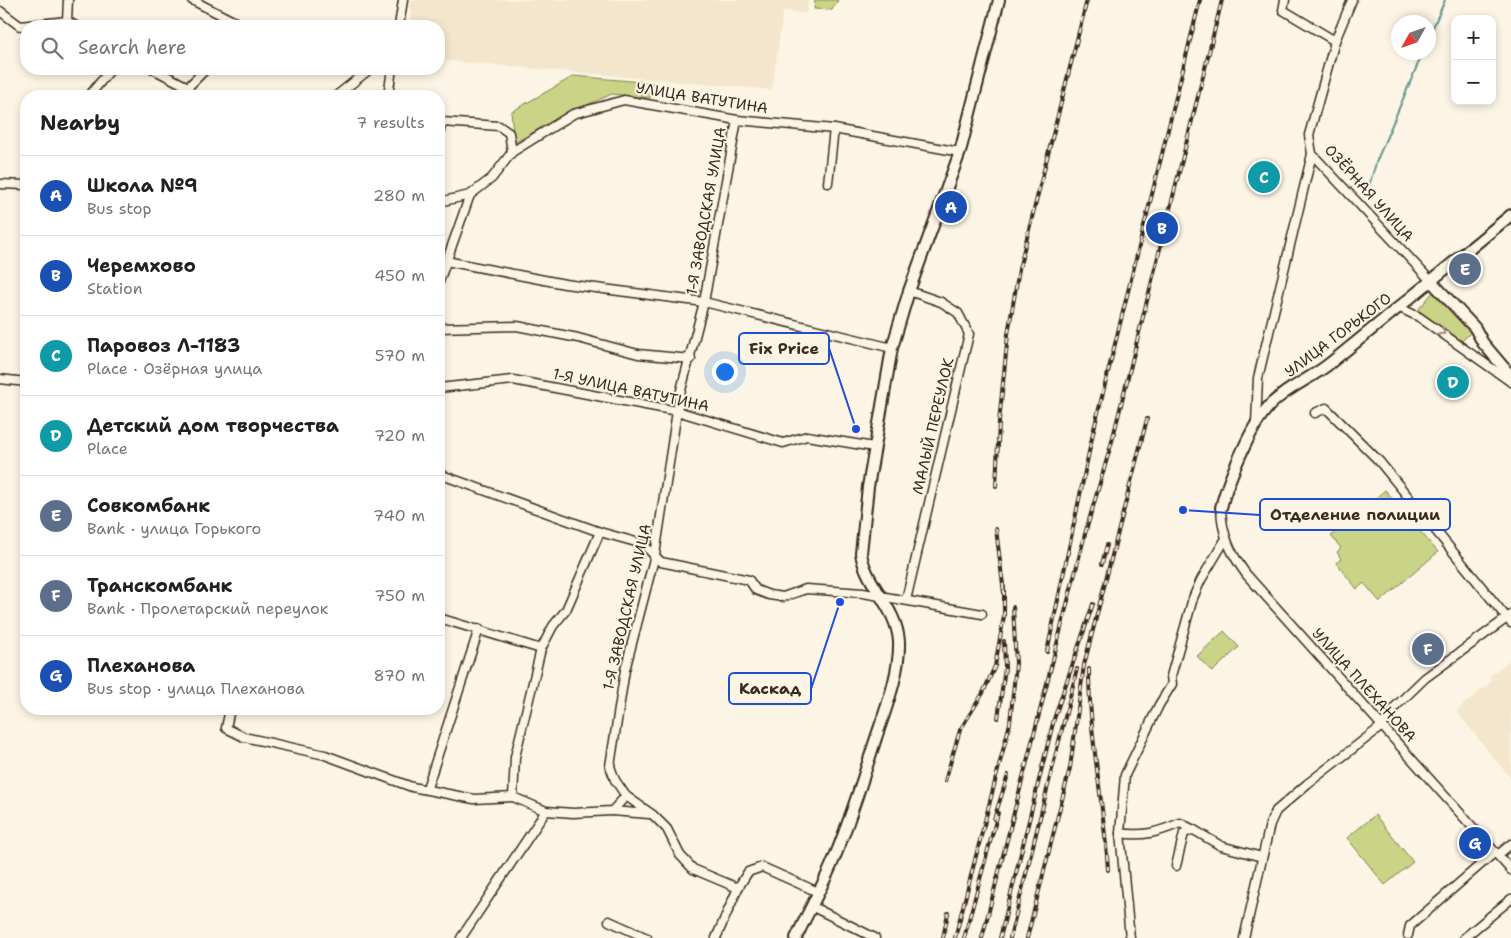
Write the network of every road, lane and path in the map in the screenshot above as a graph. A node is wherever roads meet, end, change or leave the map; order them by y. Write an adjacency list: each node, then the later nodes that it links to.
1 (68, 0): 8 (street)
2 (192, 0): 9 (street)
3 (403, 0): 10 (street)
4 (999, 0): 27 (street)
5 (1285, 0): 12 (street)
6 (1352, 0): 12 (street, ОЗЁРНАЯ УЛИЦА)
7 (0, 12): 11 (street)
8 (67, 20)
9 (231, 20)
10 (400, 20)
11 (20, 26)
12 (1335, 41): 28 (street, ОЗЁРНАЯ УЛИЦА)
13 (106, 75): 19 (street)
14 (165, 75): 18 (street)
15 (200, 75): 18 (street)
16 (362, 75): 21 (street)
17 (391, 75): 22 (street)
18 (188, 86): 20 (street)
19 (95, 90)
20 (184, 90)
21 (344, 90)
22 (389, 90)
23 (736, 120): 25 (street, УЛИЦА ВАТУТИНА); 26 (street, УЛИЦА ВАТУТИНА); 39 (street, 1-Я ЗАВОДСКАЯ УЛИЦА)
24 (445, 122): 26 (street)
25 (834, 128): 27 (street, УЛИЦА ВАТУТИНА); 29 (street)
26 (512, 152): 32 (street, УЛИЦА ВАТУТИНА)
27 (960, 152): 38 (street)
28 (1312, 154): 37 (street, ОЗЁРНАЯ УЛИЦА); 51 (street)
29 (828, 183)
30 (0, 184): 31 (street)
31 (20, 185)
32 (470, 195): 33 (street, УЛИЦА ВАТУТИНА); 35 (street)
33 (445, 201)
34 (1511, 215): 37 (street, УЛИЦА ГОРЬКОГО)
35 (446, 261): 36 (street); 39 (street)
36 (445, 264)
37 (1431, 281): 40 (street, УЛИЦА ГОРЬКОГО); 44 (street)
38 (909, 291): 42 (street); 59 (street, МАЛЫЙ ПЕРЕУЛОК)
39 (704, 302): 42 (street); 43 (street, 1-Я ЗАВОДСКАЯ УЛИЦА)
40 (1400, 308): 47 (street, one-way to 47); 51 (street, УЛИЦА ГОРЬКОГО)
41 (445, 328): 43 (street)
42 (892, 348): 52 (street)
43 (691, 359): 49 (street, 1-Я ЗАВОДСКАЯ УЛИЦА)
44 (1511, 376)
45 (0, 379): 46 (street)
46 (20, 381)
47 (1511, 382)
48 (445, 387): 49 (street, 1-Я УЛИЦА ВАТУТИНА)
49 (677, 411): 52 (street, 1-Я УЛИЦА ВАТУТИНА); 57 (street, 1-Я ЗАВОДСКАЯ УЛИЦА)
50 (1315, 413): 61 (street)
51 (1256, 426): 54 (street, УЛИЦА ГОРЬКОГО)
52 (874, 447): 58 (street)
53 (445, 476): 55 (street)
54 (1222, 508): 56 (street, УЛИЦА ПЛЕХАНОВА)
55 (600, 532): 57 (street); 64 (street)
56 (1225, 540): 66 (street, УЛИЦА ПЛЕХАНОВА); 74 (street)
57 (655, 555): 58 (street); 68 (street, 1-Я ЗАВОДСКАЯ УЛИЦА)
58 (880, 596): 59 (street); 81 (street)
59 (906, 600): 60 (street)
60 (982, 614)
61 (1510, 619): 66 (street)
62 (445, 620): 63 (street)
63 (479, 629): 64 (street); 67 (street)
64 (541, 649): 69 (street)
65 (229, 715): 67 (street)
66 (1382, 726): 76 (street, УЛИЦА ПЛЕХАНОВА); 77 (street)
67 (428, 788): 69 (street)
68 (626, 796): 71 (street); 72 (street, 1-Я ЗАВОДСКАЯ УЛИЦА)
69 (513, 797): 70 (street)
70 (546, 811): 71 (street); 86 (street)
71 (612, 811): 72 (street)
72 (653, 815): 80 (street, 1-Я ЗАВОДСКАЯ УЛИЦА)
73 (1194, 830): 74 (street); 77 (street); 78 (street)
74 (1120, 833): 91 (street)
75 (1511, 844): 76 (street)
76 (1496, 853): 79 (street, УЛИЦА ПЛЕХАНОВА); 85 (street)
77 (1262, 857): 92 (street)
78 (1176, 866)
79 (1511, 870)
80 (738, 888): 81 (street); 88 (street)
81 (818, 892): 83 (street)
82 (1511, 899): 93 (street)
83 (811, 906): 89 (street); 90 (street)
84 (609, 921): 87 (street)
85 (1408, 935)
86 (464, 937)
87 (647, 938)
88 (716, 938)
89 (796, 938)
90 (875, 938)
91 (1130, 938)
92 (1244, 938)
93 (1464, 938)

